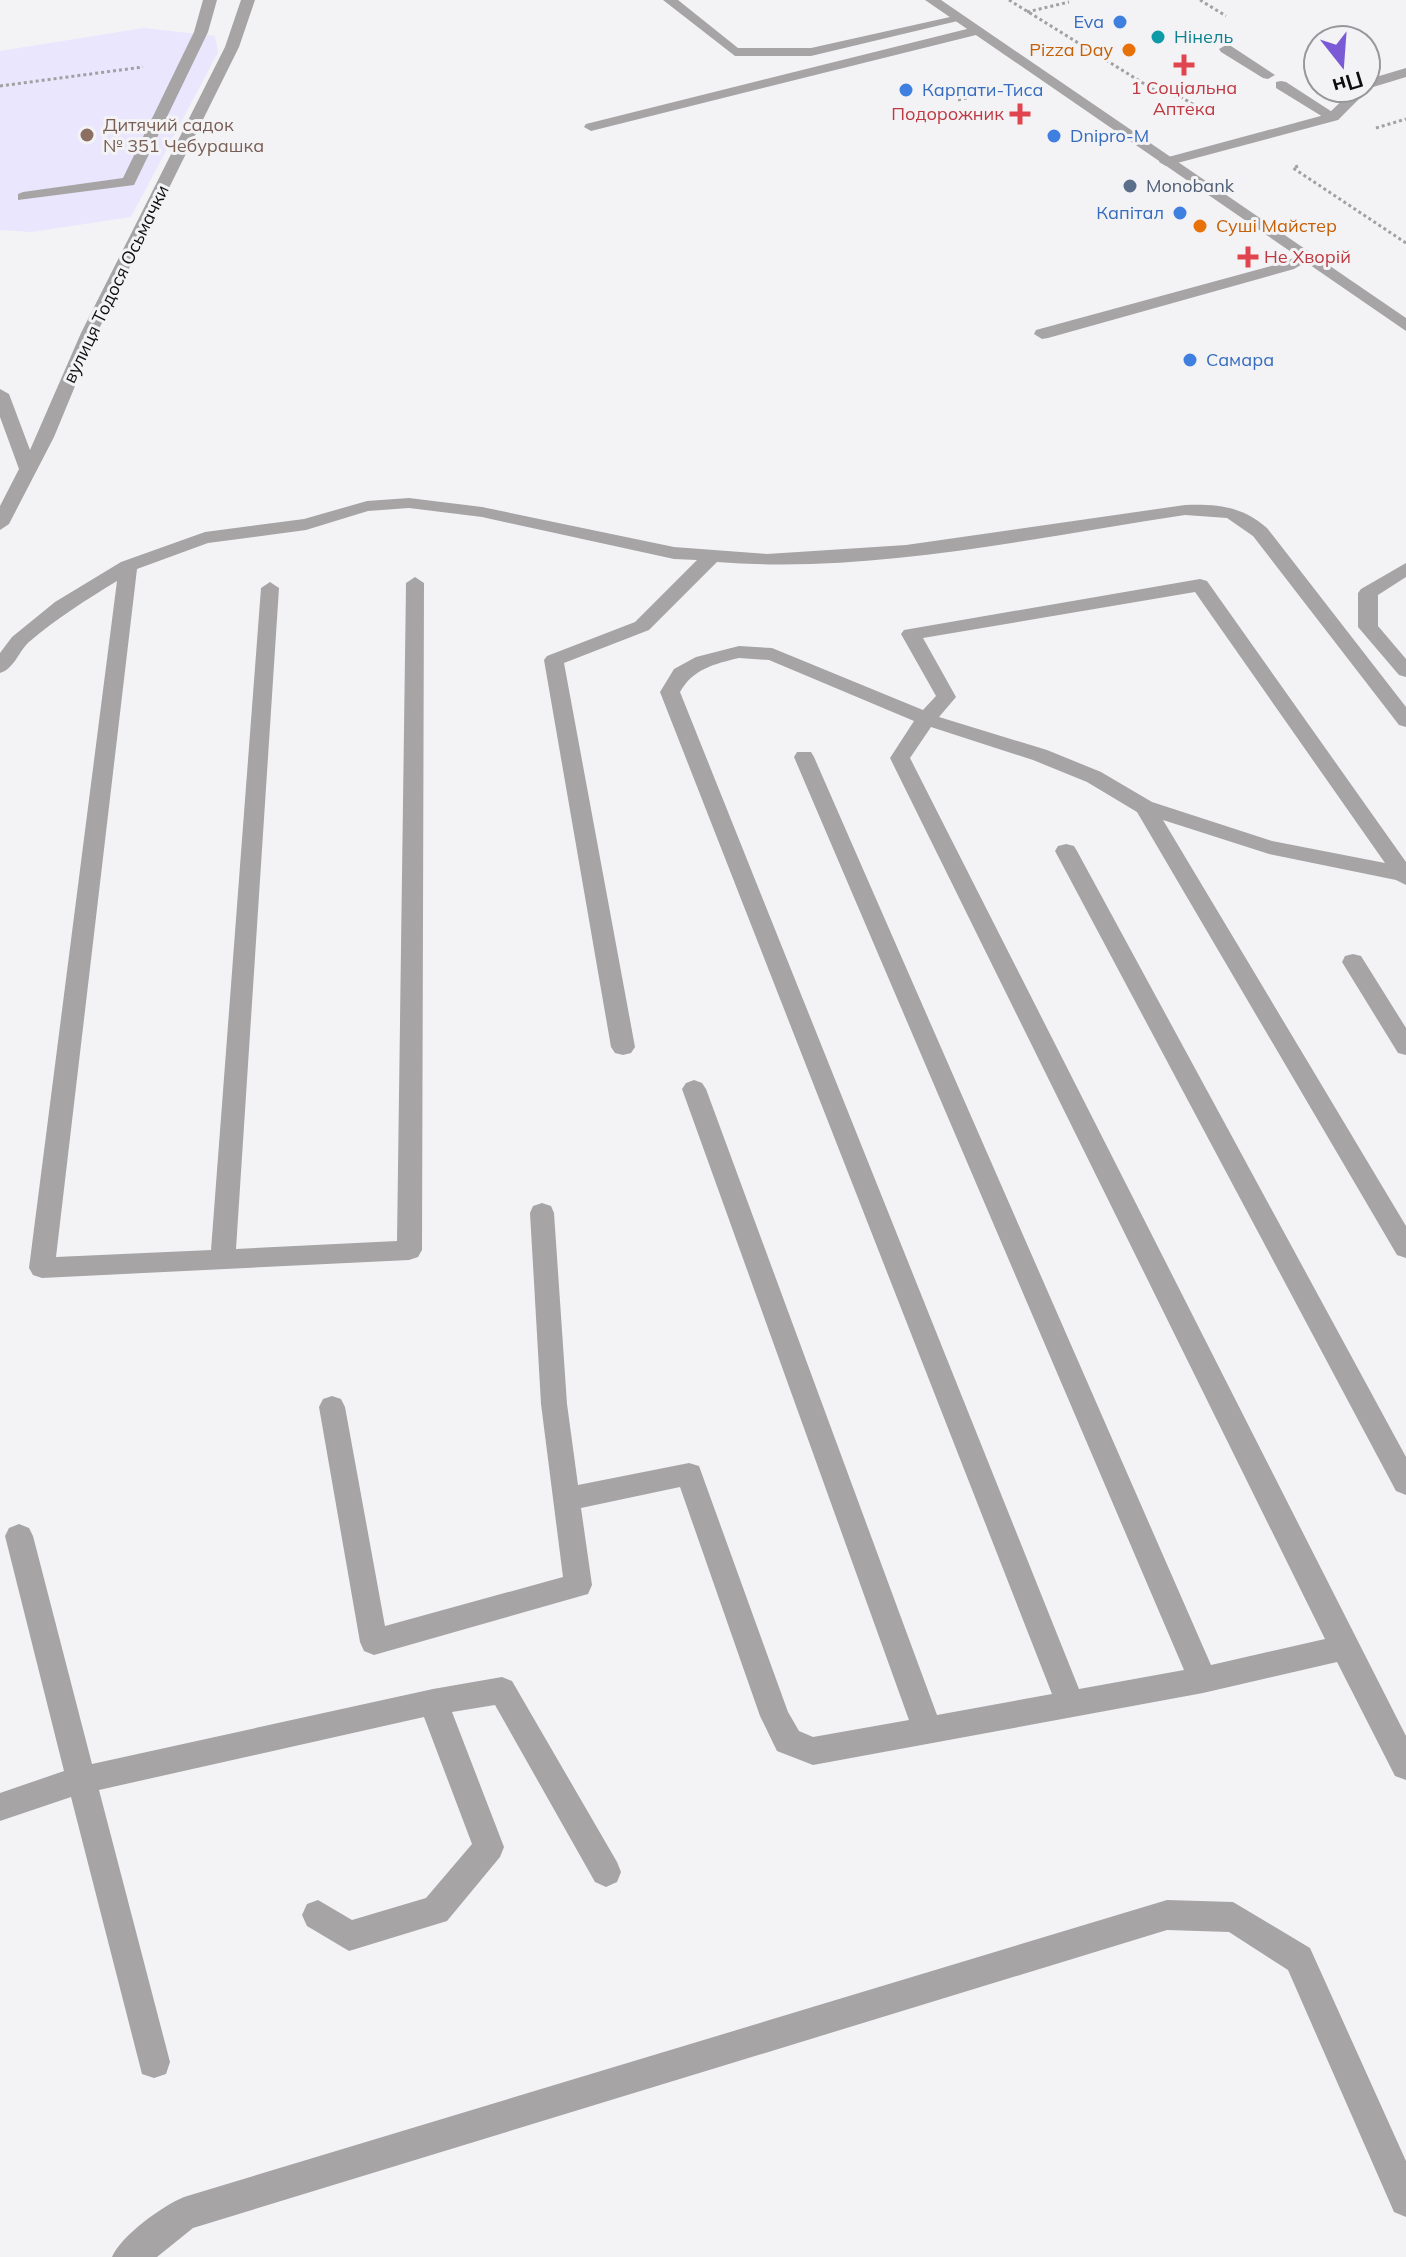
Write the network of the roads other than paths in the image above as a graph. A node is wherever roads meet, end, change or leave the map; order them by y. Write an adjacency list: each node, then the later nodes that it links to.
1 (210, 0): 16 (street)
2 (248, 0): 21 (street, вулиця Тодося Осьмачки)
3 (670, 0): 5 (street)
4 (932, 0): 5 (street)
5 (959, 19): 6 (street)
6 (975, 31): 14 (street); 15 (street)
7 (1226, 49): 9 (street)
8 (1406, 72): 10 (street)
9 (1268, 75)
10 (1382, 80)
11 (1281, 85): 13 (street)
12 (1346, 104): 13 (street)
13 (1333, 117): 15 (street)
14 (591, 127)
15 (1166, 162): 17 (street)
16 (23, 197)
17 (1305, 258): 18 (street); 19 (street)
18 (1406, 326)
19 (1042, 334)
20 (0, 394): 21 (street)
21 (28, 469): 22 (street, вулиця Тодося Осьмачки)
22 (0, 524)
23 (712, 556): 24 (street); 31 (street); 37 (street)
24 (128, 566): 28 (street); 42 (street)
25 (1406, 569): 29 (street)
26 (415, 583): 42 (street)
27 (270, 588): 42 (street)
28 (0, 667)
29 (1406, 671)
30 (926, 719): 33 (street); 35 (street); 47 (street); 50 (street)
31 (1406, 721)
32 (804, 757): 48 (street)
33 (1145, 807): 35 (street); 41 (street)
34 (1066, 851): 44 (street)
35 (1405, 876)
36 (1353, 962): 38 (street)
37 (623, 1047)
38 (1406, 1047)
39 (694, 1089): 51 (street)
40 (542, 1213): 45 (street)
41 (1406, 1248)
42 (223, 1259)
43 (332, 1407): 45 (street)
44 (1406, 1483)
45 (566, 1499): 51 (street)
46 (19, 1536): 53 (street)
47 (1344, 1647): 48 (street); 52 (street)
48 (1203, 1680): 50 (street)
49 (433, 1702): 53 (street); 55 (street); 56 (street)
50 (1070, 1703): 51 (street)
51 (927, 1729)
52 (1406, 1766)
53 (81, 1780): 54 (street); 57 (street)
54 (0, 1807)
55 (606, 1872)
56 (318, 1915)
57 (154, 2062)
58 (1406, 2200): 59 (street)
59 (129, 2257)

